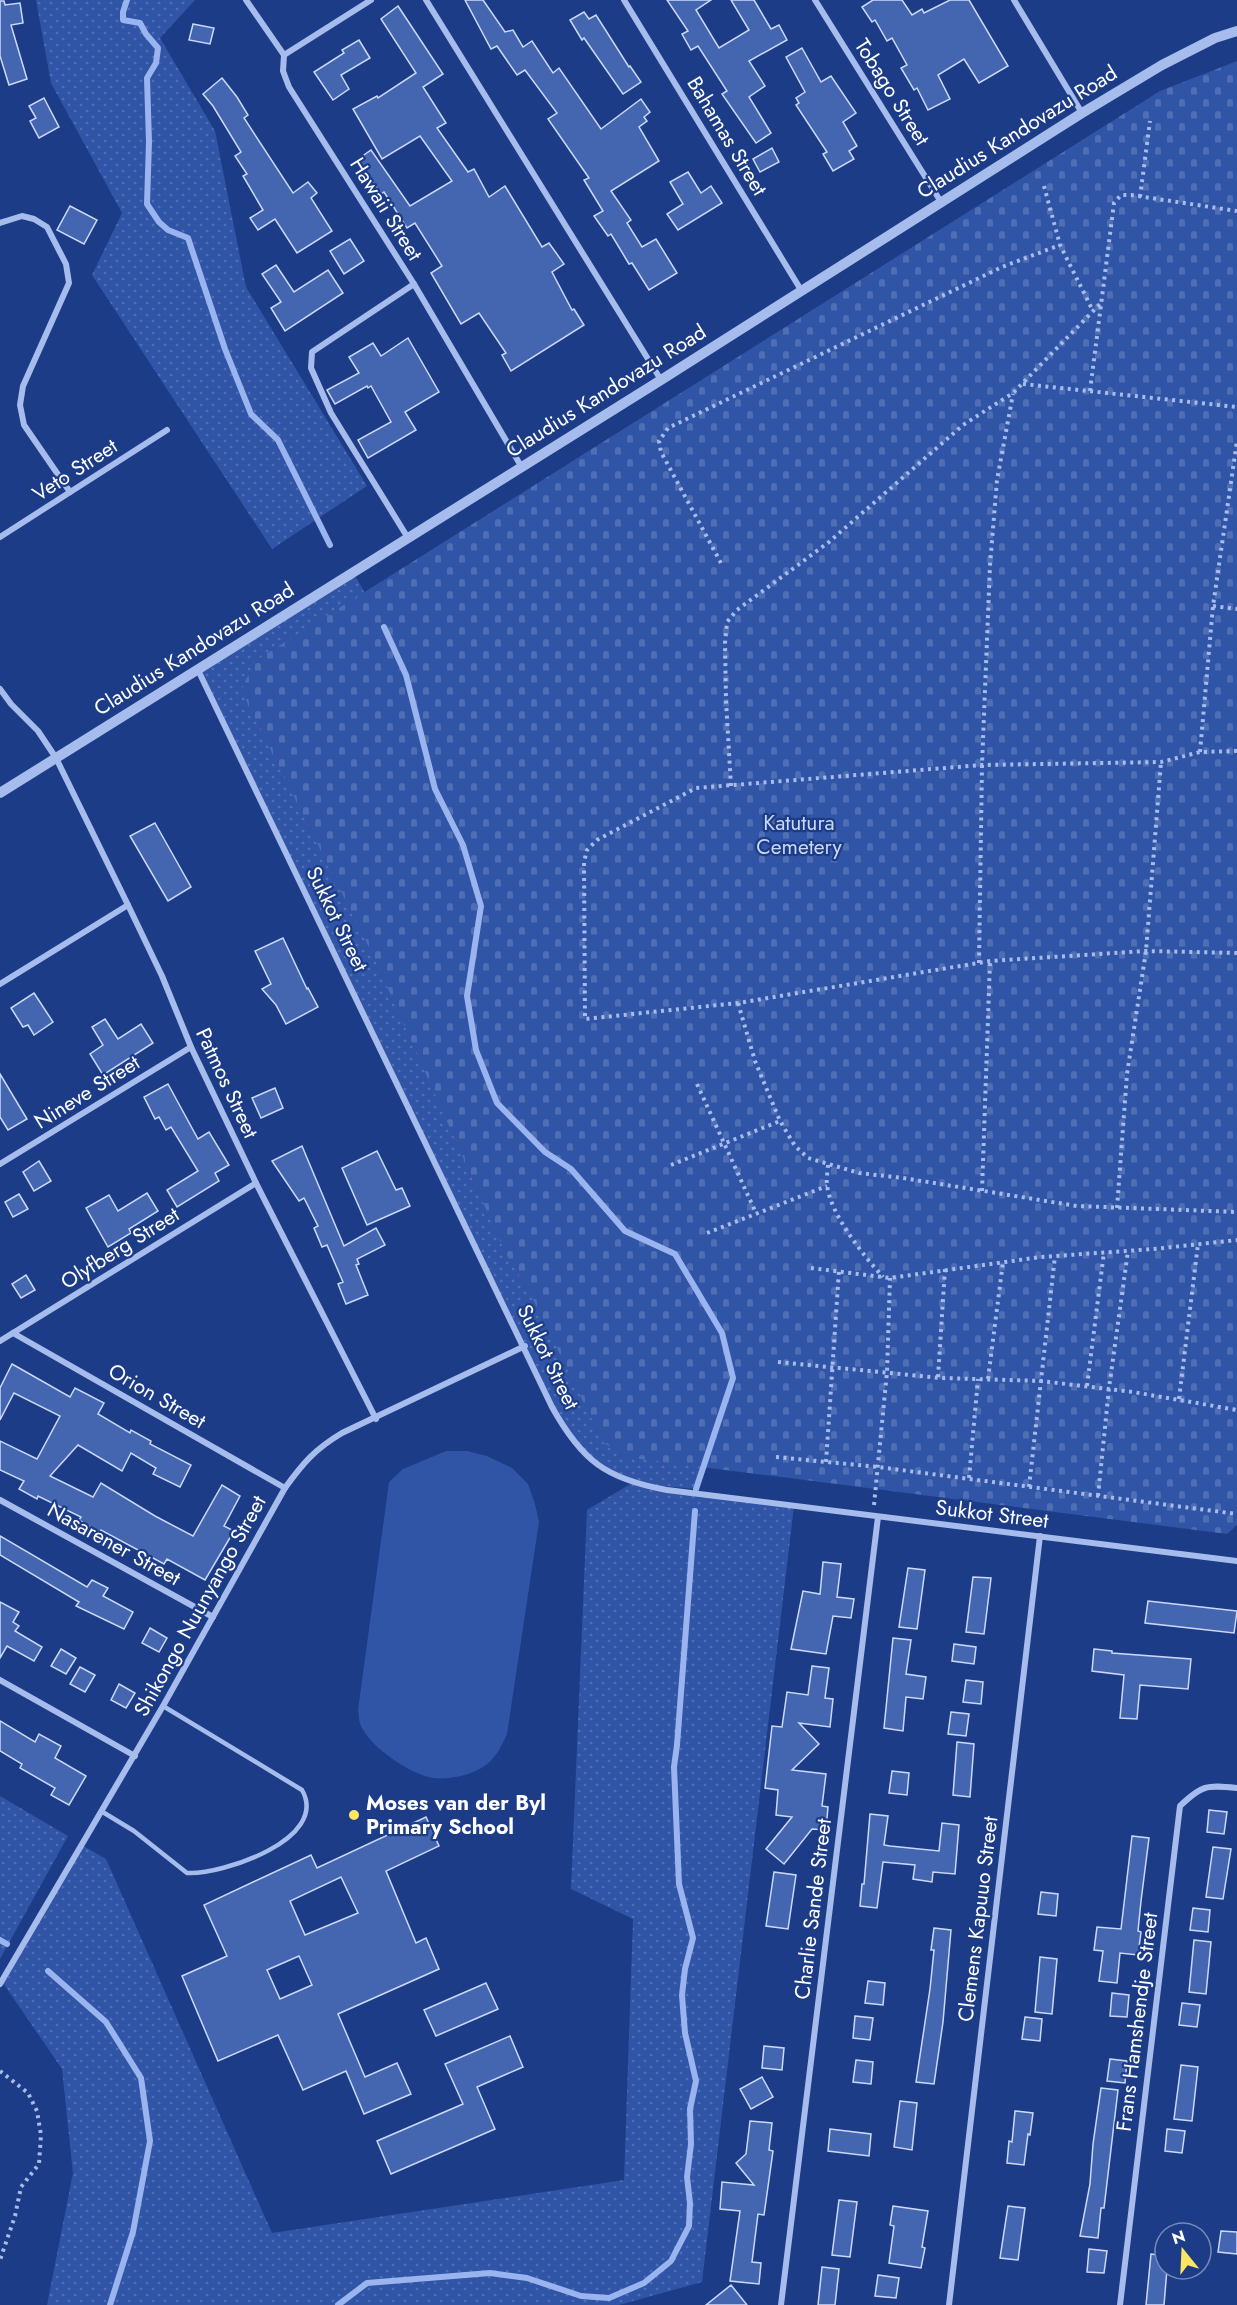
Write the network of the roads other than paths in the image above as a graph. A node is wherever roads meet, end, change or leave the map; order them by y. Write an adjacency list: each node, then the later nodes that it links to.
1 (246, 0): 8 (street)
2 (371, 0): 8 (street)
3 (426, 0): 14 (street)
4 (624, 0): 13 (street, Bahamas Street)
5 (816, 0): 10 (street, Tobago Street)
6 (1014, 0): 9 (street)
7 (1237, 31): 9 (street, Claudius Kandovazu Road)
8 (284, 55): 12 (street, Hawaii Street)
9 (1082, 113): 10 (street, Claudius Kandovazu Road)
10 (941, 202): 13 (street, Claudius Kandovazu Road)
11 (0, 223): 17 (street)
12 (414, 284): 16 (street, Hawaii Street); 19 (street)
13 (801, 290): 14 (street, Claudius Kandovazu Road)
14 (661, 380): 16 (street, Claudius Kandovazu Road)
15 (167, 430): 17 (street, Veto Street)
16 (521, 466): 19 (street, Claudius Kandovazu Road)
17 (70, 492): 18 (street, Veto Street)
18 (0, 537)
19 (408, 538): 20 (street, Claudius Kandovazu Road)
20 (198, 670): 22 (street, Claudius Kandovazu Road); 31 (street, Sukkot Street)
21 (0, 689): 22 (street, Patmos Street)
22 (56, 758): 23 (street, Claudius Kandovazu Road); 24 (street, Patmos Street)
23 (0, 793)
24 (128, 905): 25 (street); 26 (street, Patmos Street)
25 (0, 984)
26 (191, 1047): 27 (street, Nineve Street); 28 (street, Patmos Street)
27 (0, 1164)
28 (256, 1183): 29 (street, Olyfberg Street); 32 (street, Patmos Street)
29 (13, 1333): 30 (street, Olyfberg Street); 33 (street, Orion Street)
30 (0, 1341)
31 (525, 1346): 32 (street, Shikongo Nuunyango Street); 35 (street, Sukkot Street)
32 (376, 1419): 33 (street, Shikongo Nuunyango Street)
33 (285, 1488): 38 (street, Shikongo Nuunyango Street)
34 (0, 1500): 38 (street, Nasarener Street)
35 (875, 1517): 36 (street, Sukkot Street); 45 (street, Charlie Sande Street)
36 (1040, 1536): 37 (street, Sukkot Street); 46 (street, Clemens Kapuuo Street)
37 (1237, 1561)
38 (213, 1617): 40 (street, Shikongo Nuunyango Street)
39 (0, 1680): 41 (street)
40 (163, 1706): 41 (street, Shikongo Nuunyango Street); 43 (lane)
41 (135, 1756): 43 (street, Shikongo Nuunyango Street)
42 (1237, 1788): 47 (street, Frans Hamshendje Street)
43 (101, 1811): 44 (street, Shikongo Nuunyango Street)
44 (0, 1984)
45 (780, 2305)
46 (950, 2305)
47 (1120, 2305)

